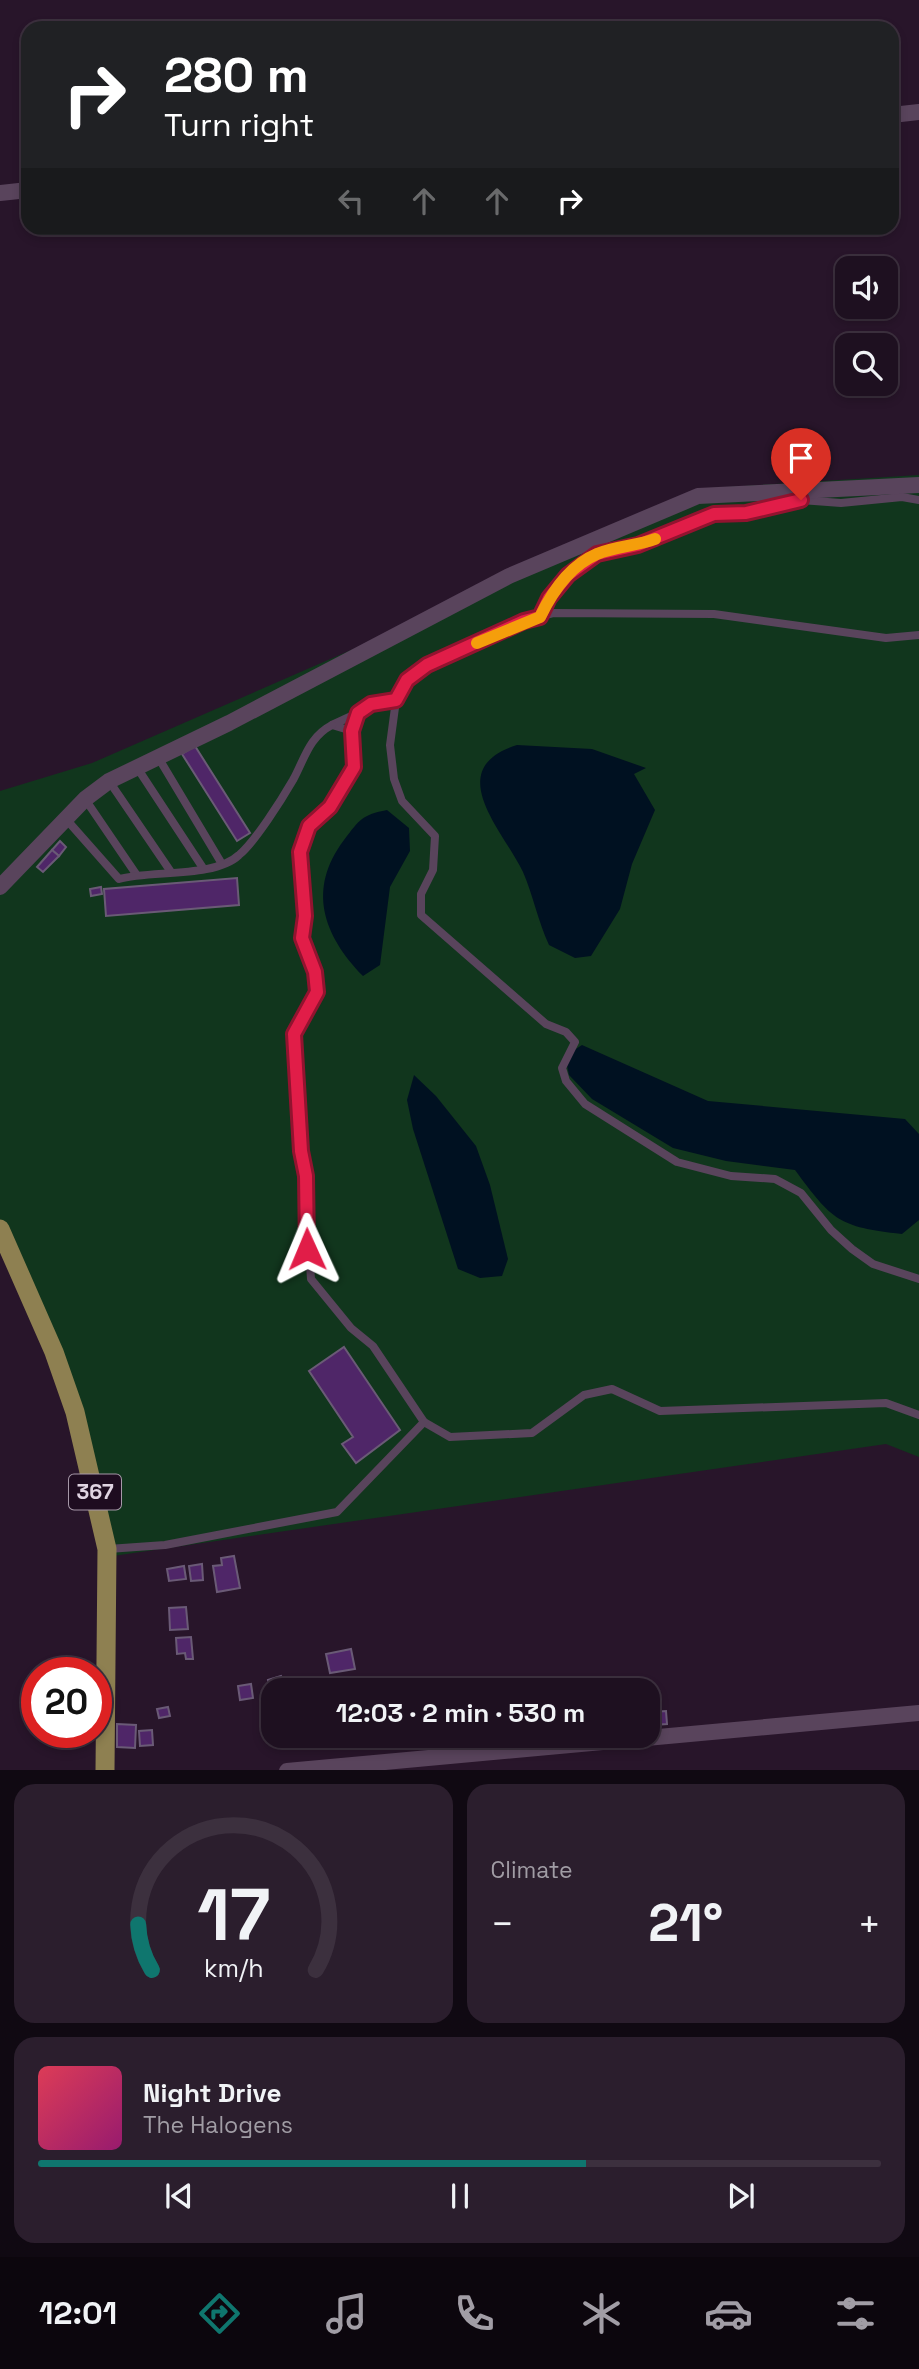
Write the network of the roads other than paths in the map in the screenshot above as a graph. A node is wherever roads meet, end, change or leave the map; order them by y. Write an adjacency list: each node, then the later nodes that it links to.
1 (919, 112): 2 (street)
2 (899, 114)
3 (21, 191): 4 (street)
4 (0, 193)
5 (919, 485): 13 (street)
6 (919, 500): 7 (lane)
7 (540, 617): 8 (lane); 9 (lane)
8 (919, 635)
9 (396, 700): 10 (lane); 24 (lane)
10 (358, 713): 11 (lane); 12 (lane)
11 (332, 725): 12 (lane); 18 (lane)
12 (352, 731): 26 (lane)
13 (158, 757): 14 (street); 18 (lane)
14 (136, 766): 15 (street); 19 (lane)
15 (110, 781): 16 (street); 20 (lane)
16 (85, 799): 17 (street); 21 (lane)
17 (66, 819): 21 (lane); 22 (street)
18 (222, 864): 19 (lane)
19 (203, 869): 20 (lane)
20 (171, 872): 21 (lane)
21 (136, 874)
22 (0, 887)
23 (0, 1229): 27 (main road, 367)
24 (919, 1279)
25 (919, 1415): 26 (lane)
26 (424, 1422): 27 (lane)
27 (107, 1549): 29 (main road, 367)
28 (919, 1713): 30 (street)
29 (105, 1770)
30 (287, 1770)

